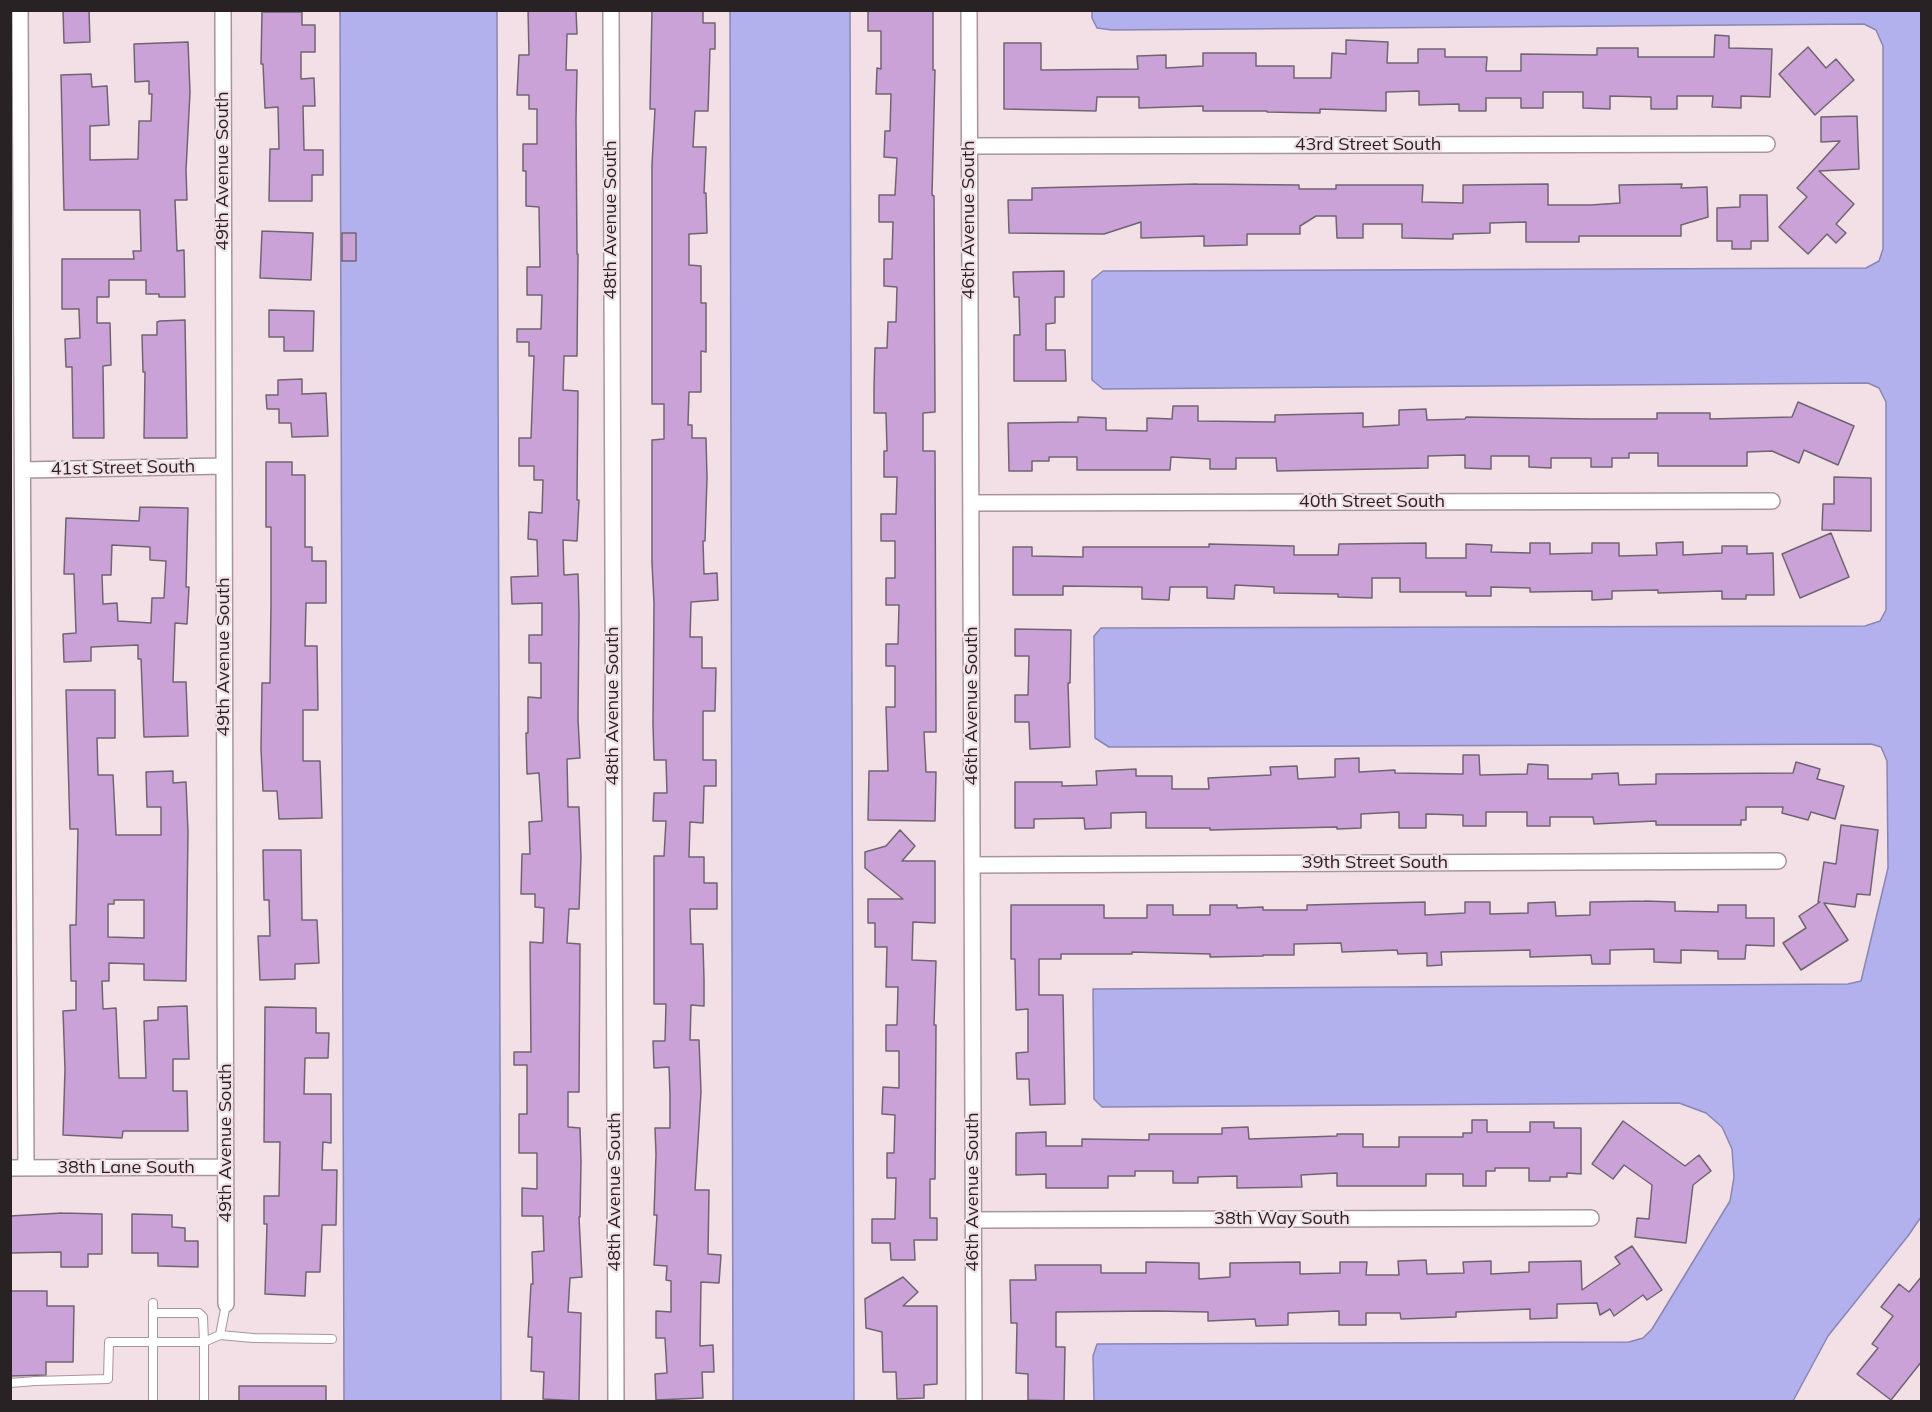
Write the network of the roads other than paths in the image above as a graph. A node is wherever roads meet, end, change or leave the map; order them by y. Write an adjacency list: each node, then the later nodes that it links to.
1 (20, 10): 7 (street)
2 (223, 10): 9 (street, 49th Avenue South)
3 (610, 10): 32 (street, 48th Avenue South)
4 (969, 10): 6 (street, 46th Avenue South)
5 (1767, 144): 6 (street, 43rd Street South)
6 (969, 146): 12 (street, 46th Avenue South)
7 (15, 152): 8 (street)
8 (16, 368): 10 (street)
9 (223, 466): 10 (street, 41st Street South); 18 (street, 49th Avenue South)
10 (23, 470): 13 (street)
11 (1772, 501): 12 (street, 40th Street South)
12 (972, 503): 16 (street, 46th Avenue South)
13 (16, 565): 14 (street)
14 (17, 764): 17 (street)
15 (1778, 861): 16 (street, 39th Street South)
16 (972, 865): 21 (street, 46th Avenue South)
17 (17, 964): 19 (street)
18 (226, 1167): 19 (street, 38th Lane South); 23 (street, 49th Avenue South)
19 (18, 1168)
20 (1591, 1218): 21 (street, 38th Way South)
21 (973, 1220): 33 (street, 46th Avenue South)
22 (153, 1304): 24 (lane)
23 (226, 1304): 25 (lane)
24 (153, 1313): 27 (lane); 28 (lane)
25 (220, 1335): 26 (lane); 28 (lane)
26 (332, 1339)
27 (153, 1342): 28 (lane); 29 (lane); 30 (lane)
28 (204, 1342): 31 (lane)
29 (10, 1383)
30 (153, 1401)
31 (204, 1401)
32 (616, 1401)
33 (974, 1401)

